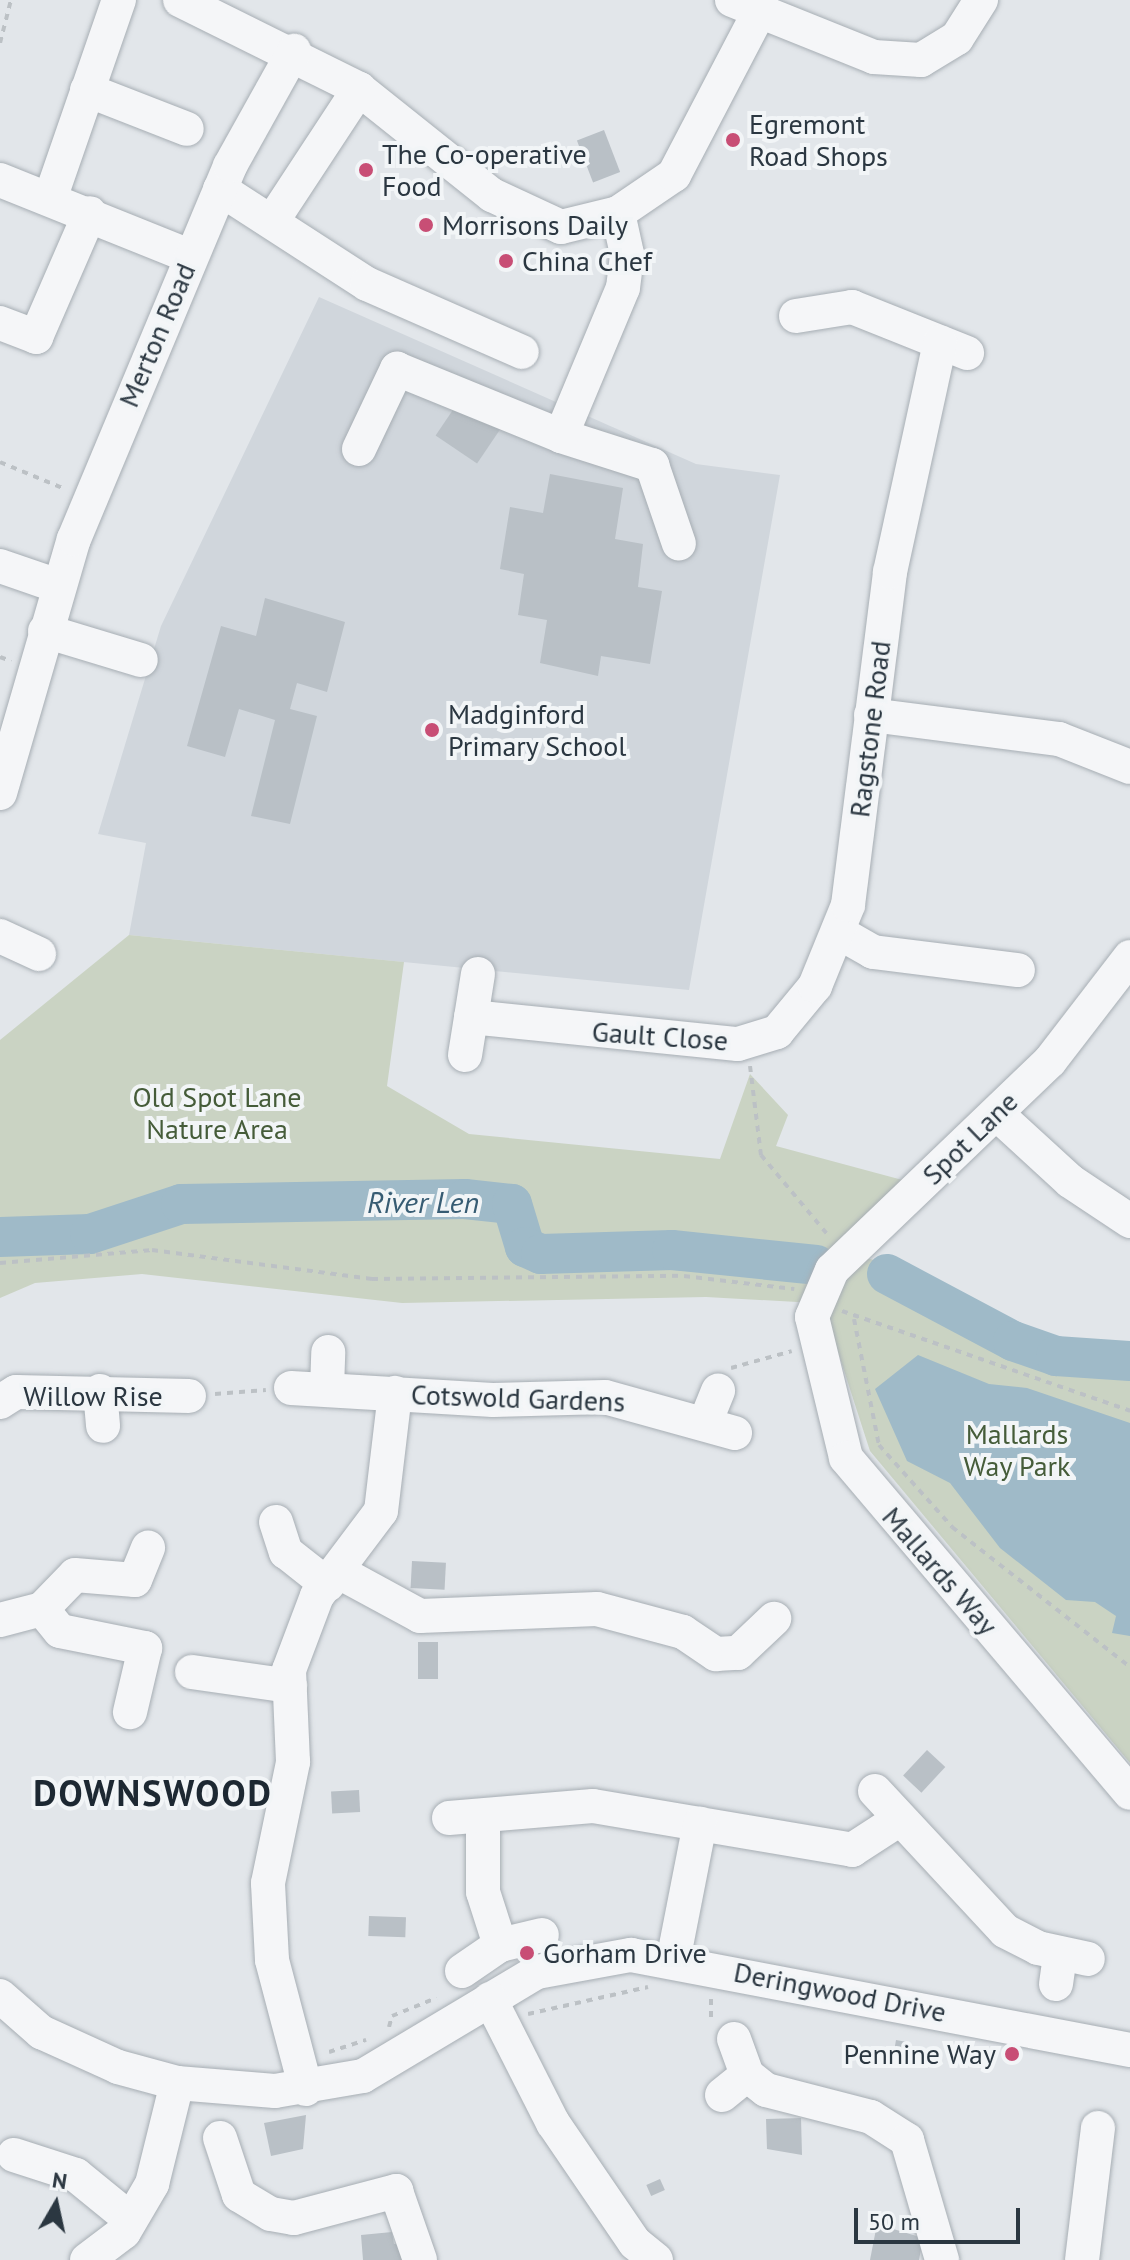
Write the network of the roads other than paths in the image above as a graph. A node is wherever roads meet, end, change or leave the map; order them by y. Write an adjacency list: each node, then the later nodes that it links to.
1 (119, 0): 7 (street)
2 (180, 0): 5 (street)
3 (981, 0): 4 (street)
4 (745, 7): 13 (street)
5 (294, 51): 6 (street); 10 (street, Merton Road)
6 (359, 89): 13 (street); 14 (street)
7 (87, 90): 8 (street); 11 (street)
8 (187, 129)
9 (0, 180): 11 (street)
10 (220, 189): 14 (street); 15 (street, Merton Road)
11 (50, 199): 12 (street)
12 (90, 213): 15 (street); 17 (street)
13 (618, 213): 19 (street)
14 (273, 220): 18 (street)
15 (189, 256): 23 (street, Merton Road)
16 (796, 316): 26 (street, Ragstone Road)
17 (0, 323)
18 (522, 352)
19 (561, 436): 20 (street); 21 (street)
20 (359, 449)
21 (679, 544)
22 (0, 566): 23 (street)
23 (58, 586): 24 (street, Merton Road)
24 (45, 631): 25 (street); 28 (street, Merton Road)
25 (141, 660)
26 (871, 715): 27 (street); 29 (street, Ragstone Road)
27 (1130, 767)
28 (0, 793)
29 (838, 932): 33 (street); 35 (street, Gault Close)
30 (0, 936): 31 (street)
31 (39, 954)
32 (1130, 957): 37 (street, Spot Lane)
33 (1018, 970)
34 (478, 974): 35 (street)
35 (471, 1017): 36 (street)
36 (465, 1055)
37 (997, 1114): 38 (street); 39 (street, Spot Lane)
38 (1130, 1221)
39 (815, 1319): 59 (street, Mallards Way)
40 (328, 1352): 42 (street)
41 (291, 1388): 42 (street, Cotswold Gardens)
42 (327, 1389): 45 (street, Cotswold Gardens)
43 (718, 1390): 45 (street, Cotswold Gardens)
44 (100, 1391): 46 (street, Willow Rise); 47 (street, Willow Rise); 48 (street)
45 (395, 1393): 51 (street)
46 (189, 1396)
47 (0, 1402)
48 (103, 1426)
49 (276, 1522): 51 (street)
50 (148, 1547): 52 (street)
51 (334, 1578): 53 (street); 56 (street)
52 (42, 1609): 54 (street); 57 (street)
53 (774, 1619)
54 (0, 1620)
55 (192, 1672): 56 (street)
56 (290, 1686): 73 (street)
57 (130, 1712)
58 (875, 1791): 62 (street)
59 (1130, 1793)
60 (483, 1816): 61 (street); 63 (street); 65 (street)
61 (449, 1818)
62 (900, 1819): 63 (street); 66 (street)
63 (700, 1824): 68 (street)
64 (542, 1935): 65 (street)
65 (500, 1945): 67 (street)
66 (1068, 1966)
67 (462, 1971)
68 (665, 1973): 70 (street, Deringwood Drive); 72 (street, Deringwood Drive)
69 (0, 1996): 74 (street, Deringwood Drive)
70 (495, 2012): 73 (street, Deringwood Drive); 82 (street)
71 (734, 2039): 83 (street)
72 (1123, 2047)
73 (303, 2075): 74 (street, Deringwood Drive)
74 (177, 2083): 78 (street)
75 (1098, 2128): 79 (street)
76 (220, 2138): 81 (street)
77 (7, 2153): 78 (street)
78 (130, 2219): 80 (street)
79 (1075, 2258)
80 (87, 2260)
81 (420, 2260)
82 (656, 2260)
83 (942, 2260)

